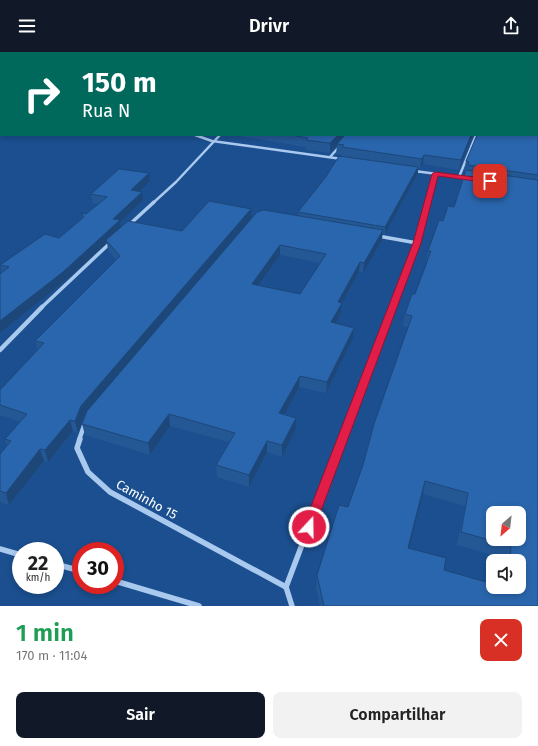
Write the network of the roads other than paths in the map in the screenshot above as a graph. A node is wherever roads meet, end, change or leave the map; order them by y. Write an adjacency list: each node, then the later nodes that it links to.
1 (198, 136): 5 (street)
2 (219, 136): 5 (street)
3 (476, 136): 10 (street)
4 (344, 140): 6 (street)
5 (212, 141): 6 (street); 12 (street)
6 (330, 157): 7 (street)
7 (345, 160)
8 (413, 170): 9 (street)
9 (435, 174): 10 (street); 15 (street)
10 (459, 177): 11 (street)
11 (475, 179)
12 (124, 230)
13 (370, 235): 15 (street)
14 (113, 241): 16 (street)
15 (417, 243): 21 (street)
16 (0, 350)
17 (86, 420): 21 (street, Caminho 15)
18 (0, 549): 19 (street)
19 (12, 552)
20 (124, 584): 22 (street)
21 (286, 587): 25 (street)
22 (186, 601): 23 (street); 24 (street)
23 (194, 606)
24 (199, 606)
25 (292, 606)

